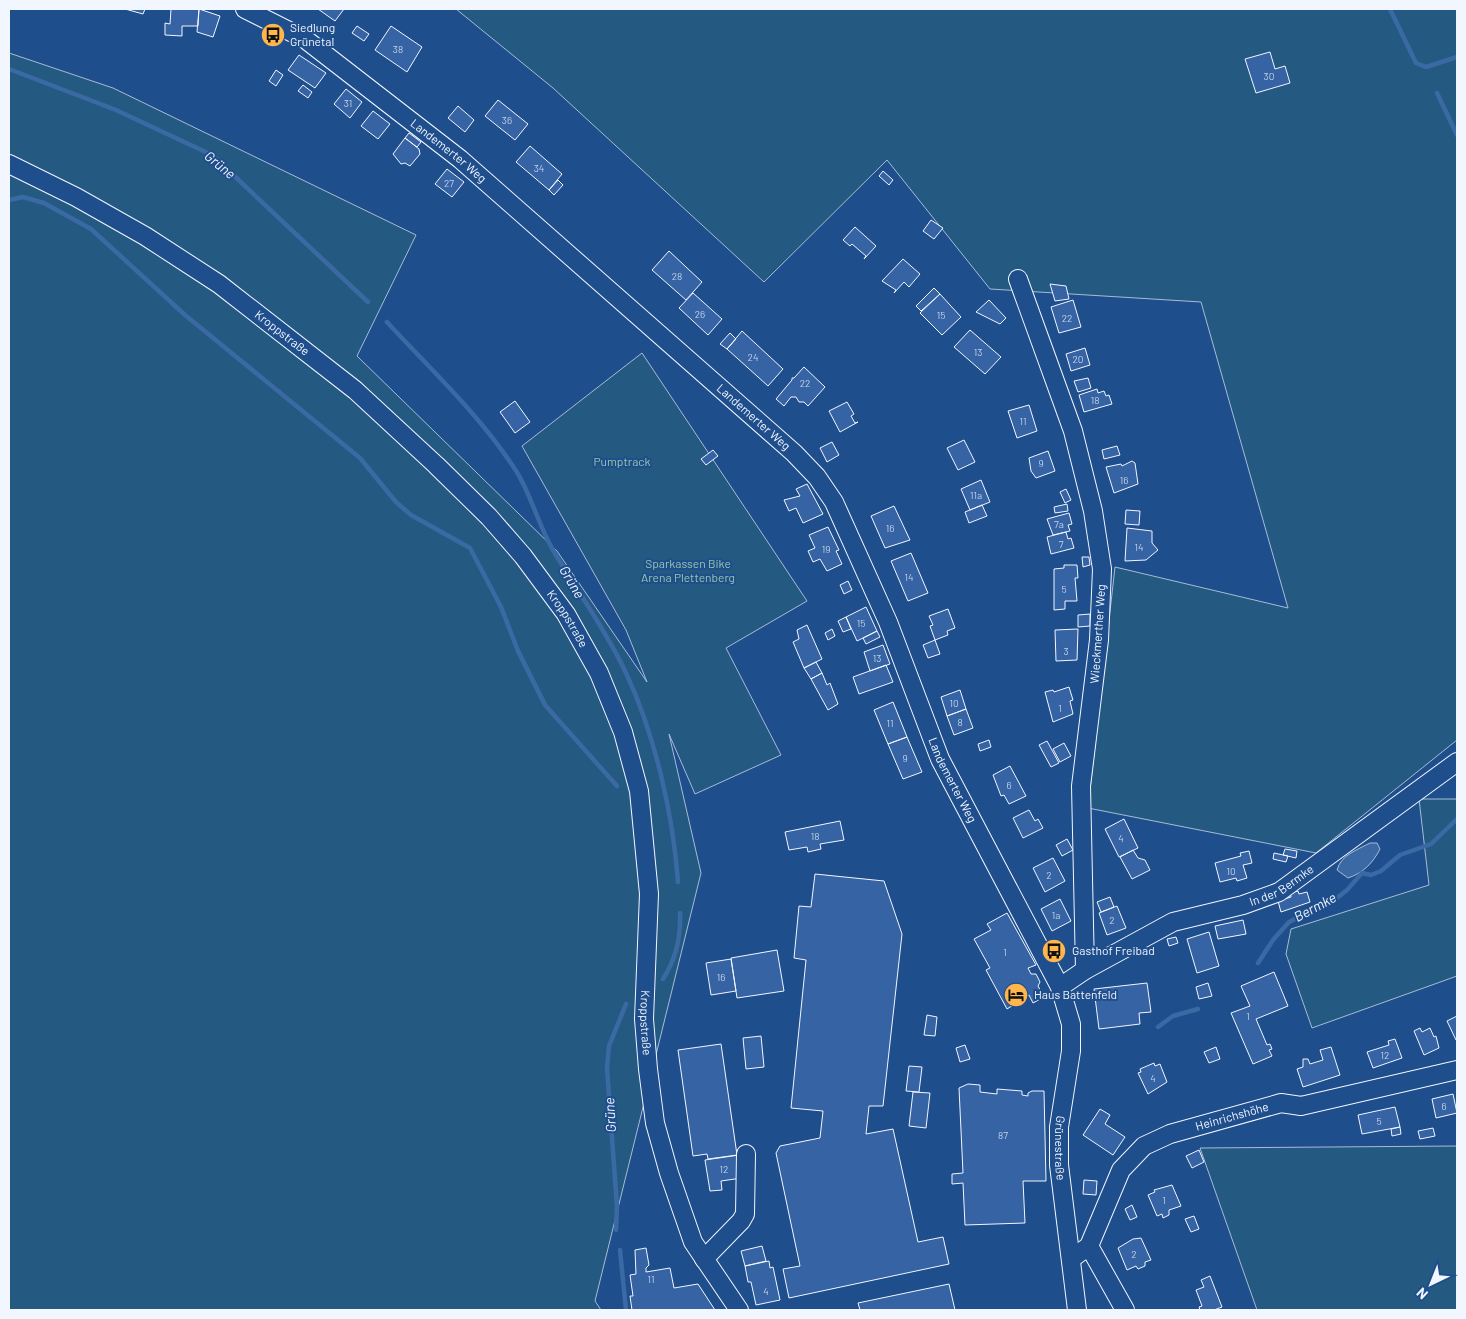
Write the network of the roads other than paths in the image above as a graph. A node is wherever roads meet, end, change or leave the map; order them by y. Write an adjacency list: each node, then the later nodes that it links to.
1 (245, 9): 6 (street, Landemerter Weg)
2 (9, 164): 10 (street, Kroppstraße)
3 (1018, 280): 5 (street, Wieckmerther Weg)
4 (1457, 762): 5 (street, In der Bermke)
5 (1085, 970): 6 (street)
6 (1060, 987): 11 (street, Grünestraße)
7 (1457, 1070): 9 (street, Heinrichshöhe)
8 (746, 1154): 10 (street)
9 (1089, 1246): 11 (street); 14 (street)
10 (704, 1259): 12 (street, Kroppstraße)
11 (1071, 1259): 13 (street, Grünestraße)
12 (739, 1310)
13 (1077, 1310)
14 (1125, 1310)

